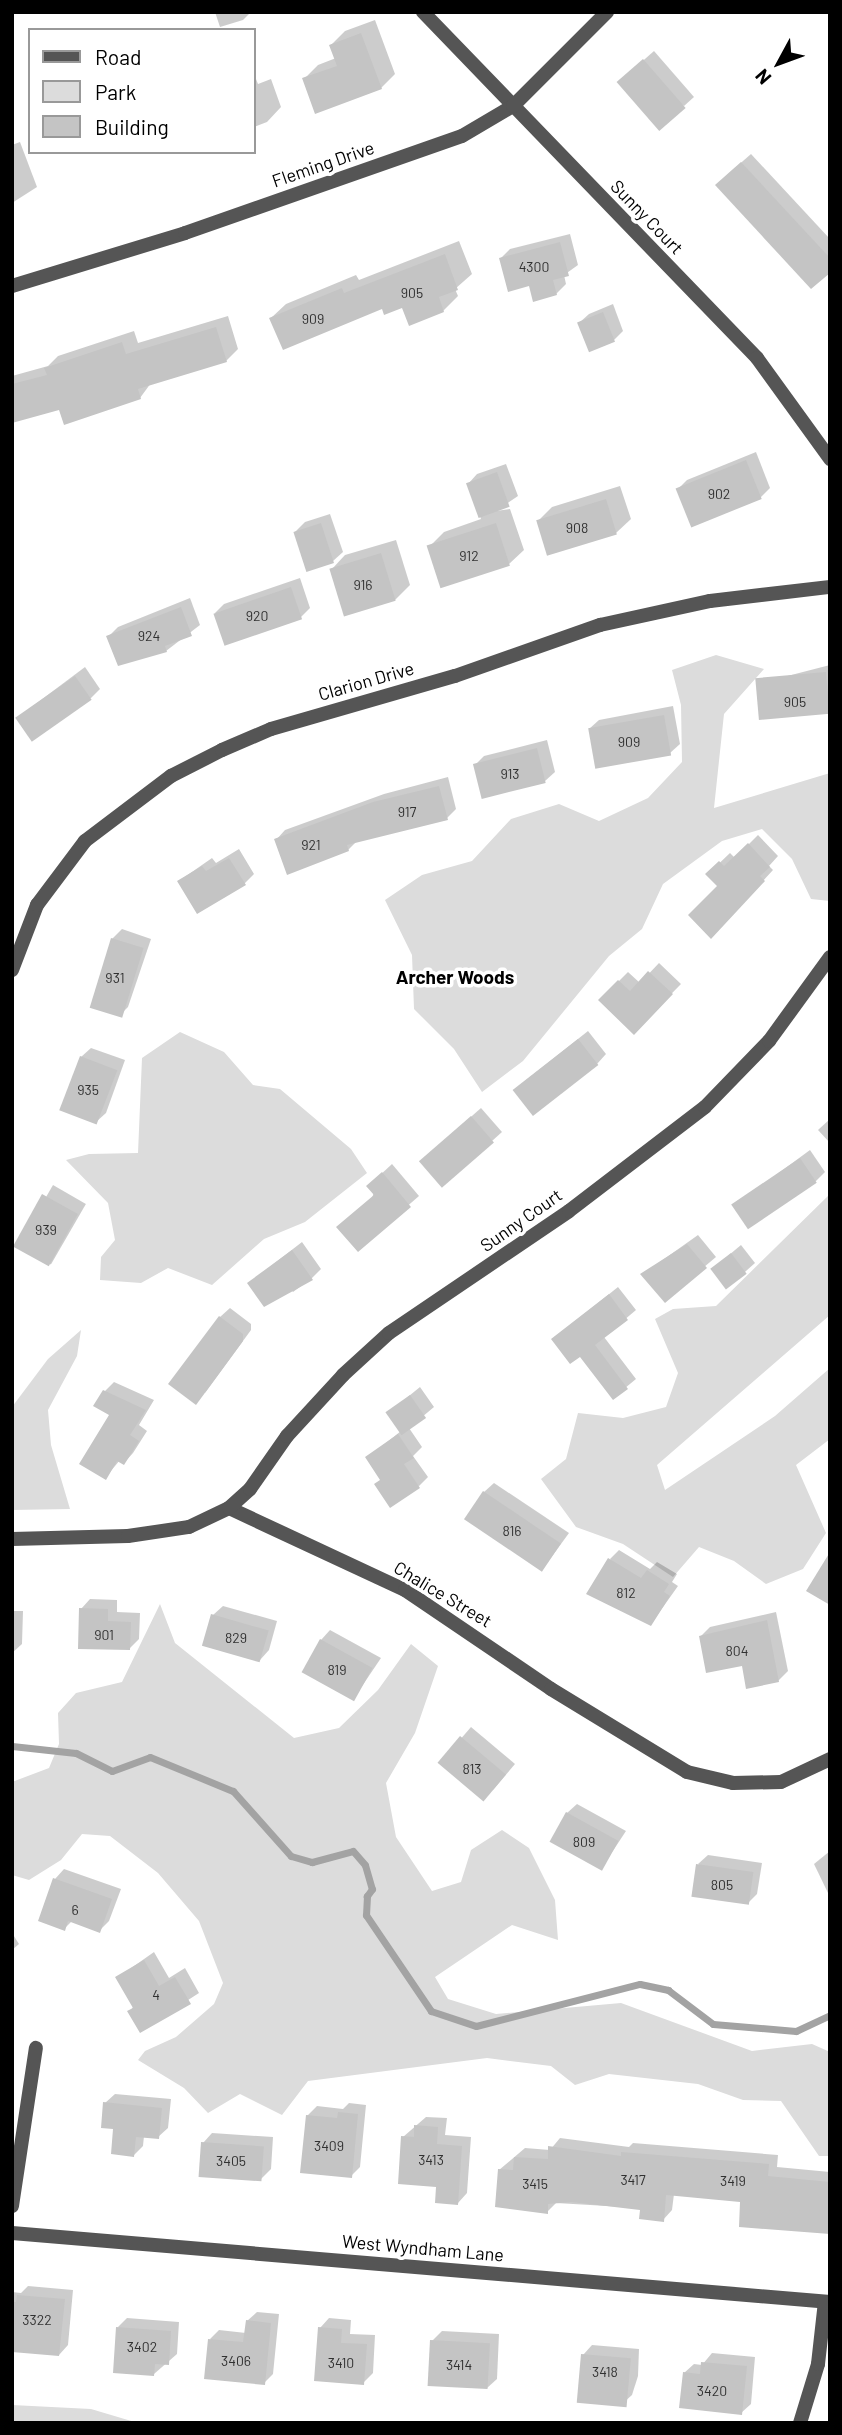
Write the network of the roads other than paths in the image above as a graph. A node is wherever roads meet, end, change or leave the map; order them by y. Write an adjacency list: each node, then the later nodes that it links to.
1 (423, 12): 3 (street, Sunny Court)
2 (607, 12): 3 (street, Fleming Drive)
3 (513, 106): 4 (street, Fleming Drive); 5 (street, Sunny Court)
4 (12, 286)
5 (830, 459)
6 (830, 587): 8 (street, Clarion Drive)
7 (830, 957): 9 (street, Sunny Court)
8 (12, 970)
9 (229, 1508): 10 (street); 11 (street, Chalice Street)
10 (12, 1539)
11 (830, 1759)
12 (36, 2048): 13 (street)
13 (12, 2206)
14 (12, 2232): 15 (street, West Wyndham Lane)
15 (827, 2302): 16 (street)
16 (800, 2423)

